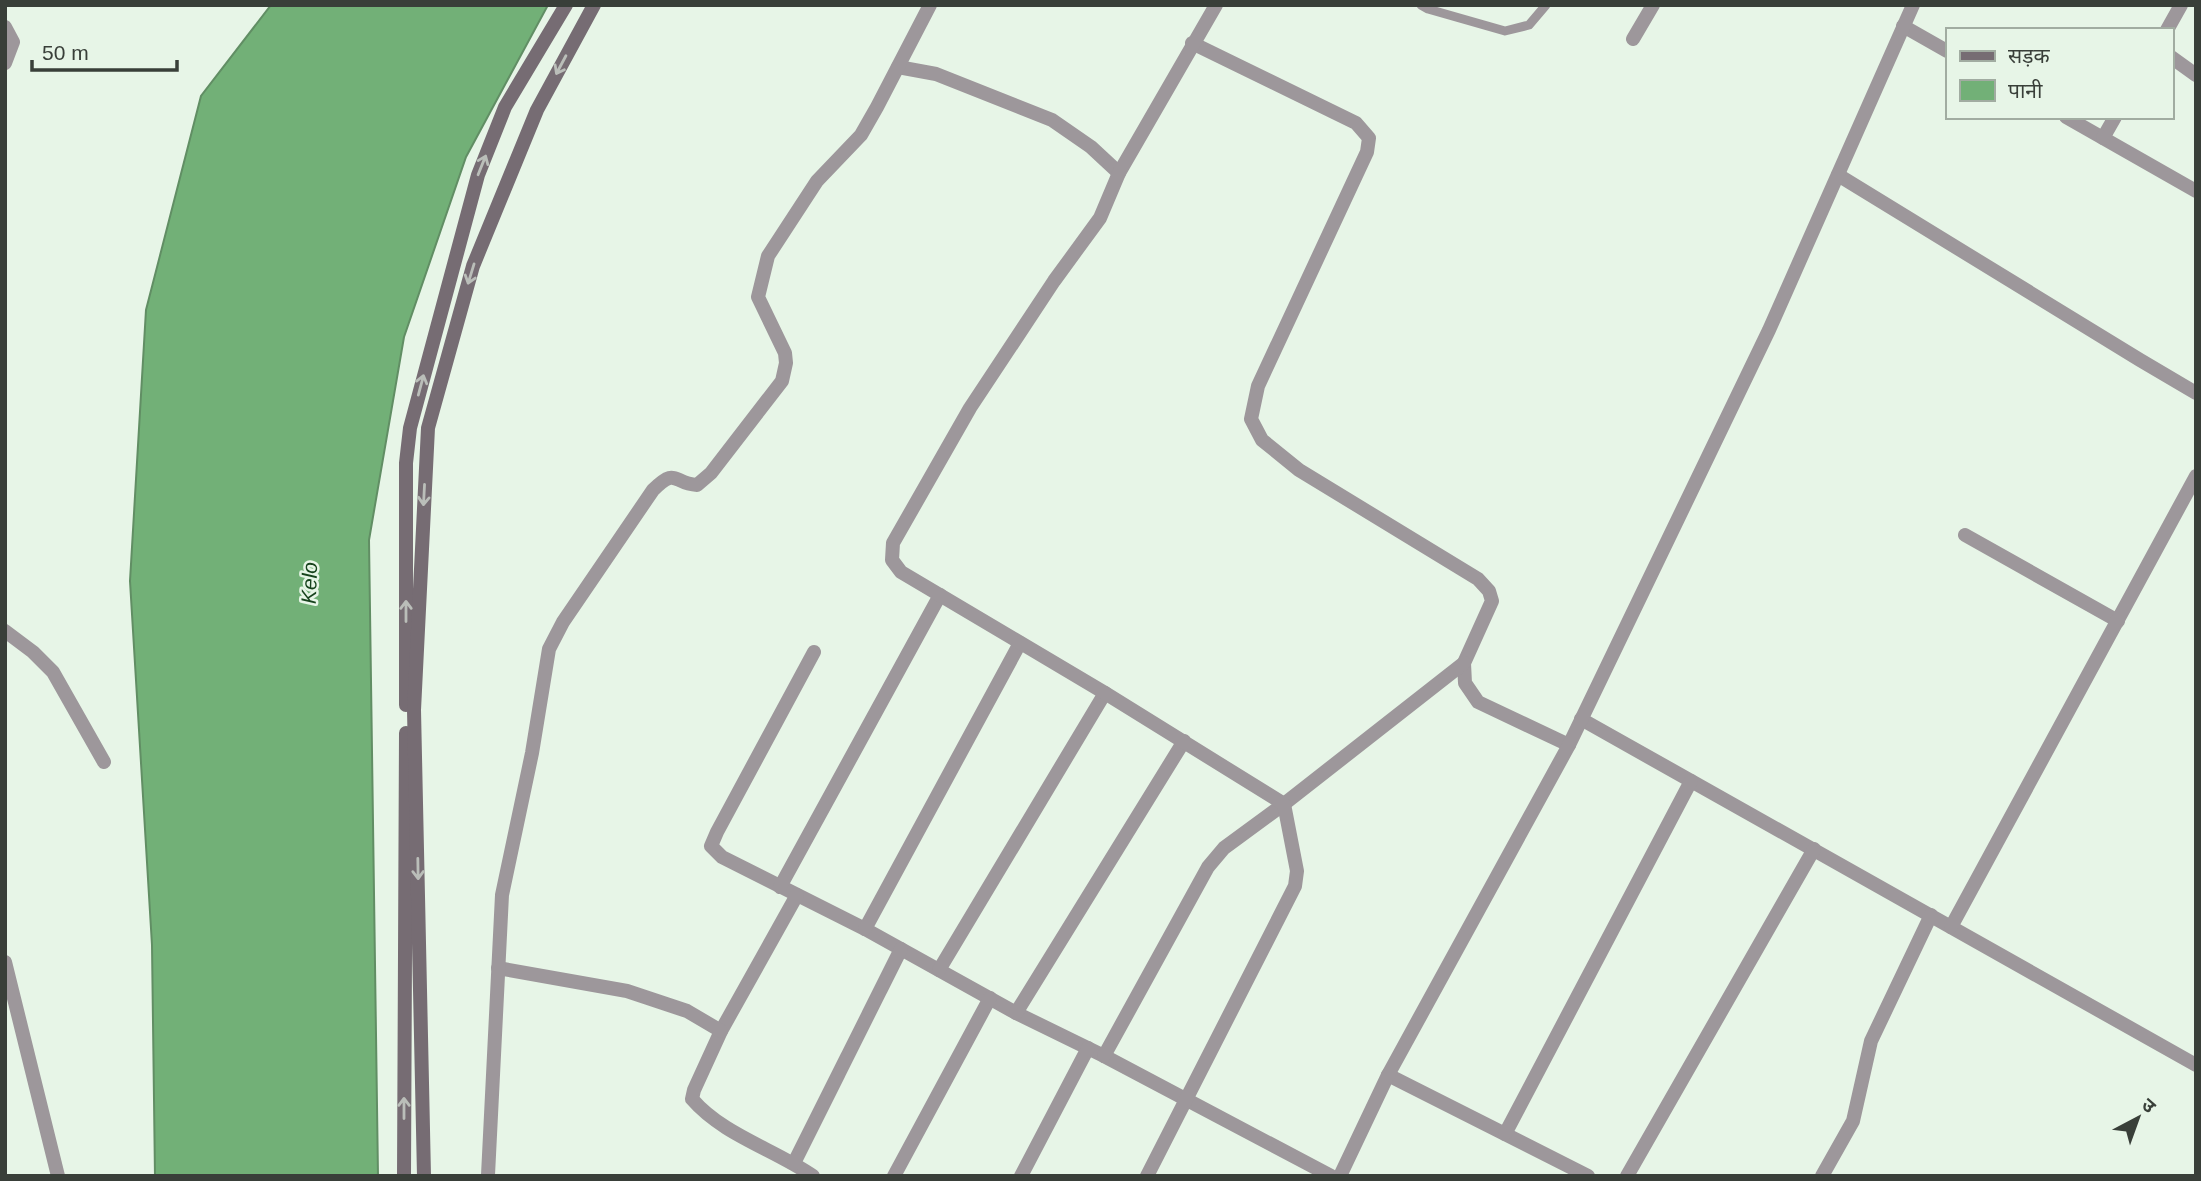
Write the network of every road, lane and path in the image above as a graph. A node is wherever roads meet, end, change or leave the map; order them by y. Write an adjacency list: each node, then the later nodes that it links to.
1 (566, 5): 64 (street, one-way to 1)
2 (594, 5): 65 (street, one-way to 65)
3 (930, 5): 18 (street)
4 (1216, 5): 14 (street)
5 (1421, 5): 6 (lane)
6 (1546, 5)
7 (1653, 5): 13 (street)
8 (1913, 5): 10 (street)
9 (2181, 5): 12 (street)
10 (1903, 26): 15 (street); 24 (street)
11 (5, 27): 17 (street)
12 (2168, 28)
13 (1633, 39)
14 (1192, 43): 23 (street); 34 (street)
15 (1946, 50)
16 (2173, 58): 19 (street)
17 (5, 63)
18 (898, 67): 23 (street); 50 (street)
19 (2196, 75)
20 (2070, 119): 22 (street)
21 (2114, 119): 22 (street)
22 (2103, 138): 25 (street)
23 (1119, 173): 29 (street)
24 (1838, 175): 26 (street); 36 (street)
25 (2196, 191)
26 (2196, 393)
27 (2196, 477): 30 (street)
28 (1965, 535): 30 (street)
29 (940, 595): 32 (street); 43 (street)
30 (2118, 621): 46 (street)
31 (5, 631): 39 (street)
32 (1020, 643): 35 (street); 47 (street)
33 (814, 652): 43 (street)
34 (1464, 663): 38 (street); 41 (street)
35 (1105, 693): 37 (street); 51 (street)
36 (1581, 719): 38 (street); 40 (street)
37 (1184, 741): 41 (street); 53 (street)
38 (1569, 745): 58 (street)
39 (104, 762)
40 (1691, 781): 42 (street); 60 (street)
41 (1284, 804): 56 (street); 59 (street)
42 (1814, 849): 45 (street); 73 (street)
43 (779, 887): 44 (street)
44 (797, 895): 47 (street); 54 (street)
45 (1931, 915): 46 (street); 74 (street)
46 (1951, 927): 57 (street)
47 (865, 929): 48 (street)
48 (901, 949): 51 (street); 61 (street)
49 (5, 962): 63 (street)
50 (498, 968): 54 (street); 62 (street)
51 (939, 970): 52 (street)
52 (990, 998): 53 (street); 67 (street)
53 (1016, 1013): 55 (street)
54 (721, 1031): 61 (street)
55 (1088, 1048): 56 (street); 68 (street)
56 (1104, 1056): 59 (street)
57 (2196, 1065)
58 (1388, 1074): 60 (street); 71 (street)
59 (1185, 1100): 69 (street); 70 (street)
60 (1505, 1134): 72 (street)
61 (794, 1163): 66 (street)
62 (488, 1175)
63 (58, 1176)
64 (404, 1176)
65 (424, 1176)
66 (813, 1176)
67 (894, 1176)
68 (1021, 1176)
69 (1147, 1176)
70 (1331, 1176)
71 (1340, 1176)
72 (1588, 1176)
73 (1627, 1176)
74 (1822, 1176)

